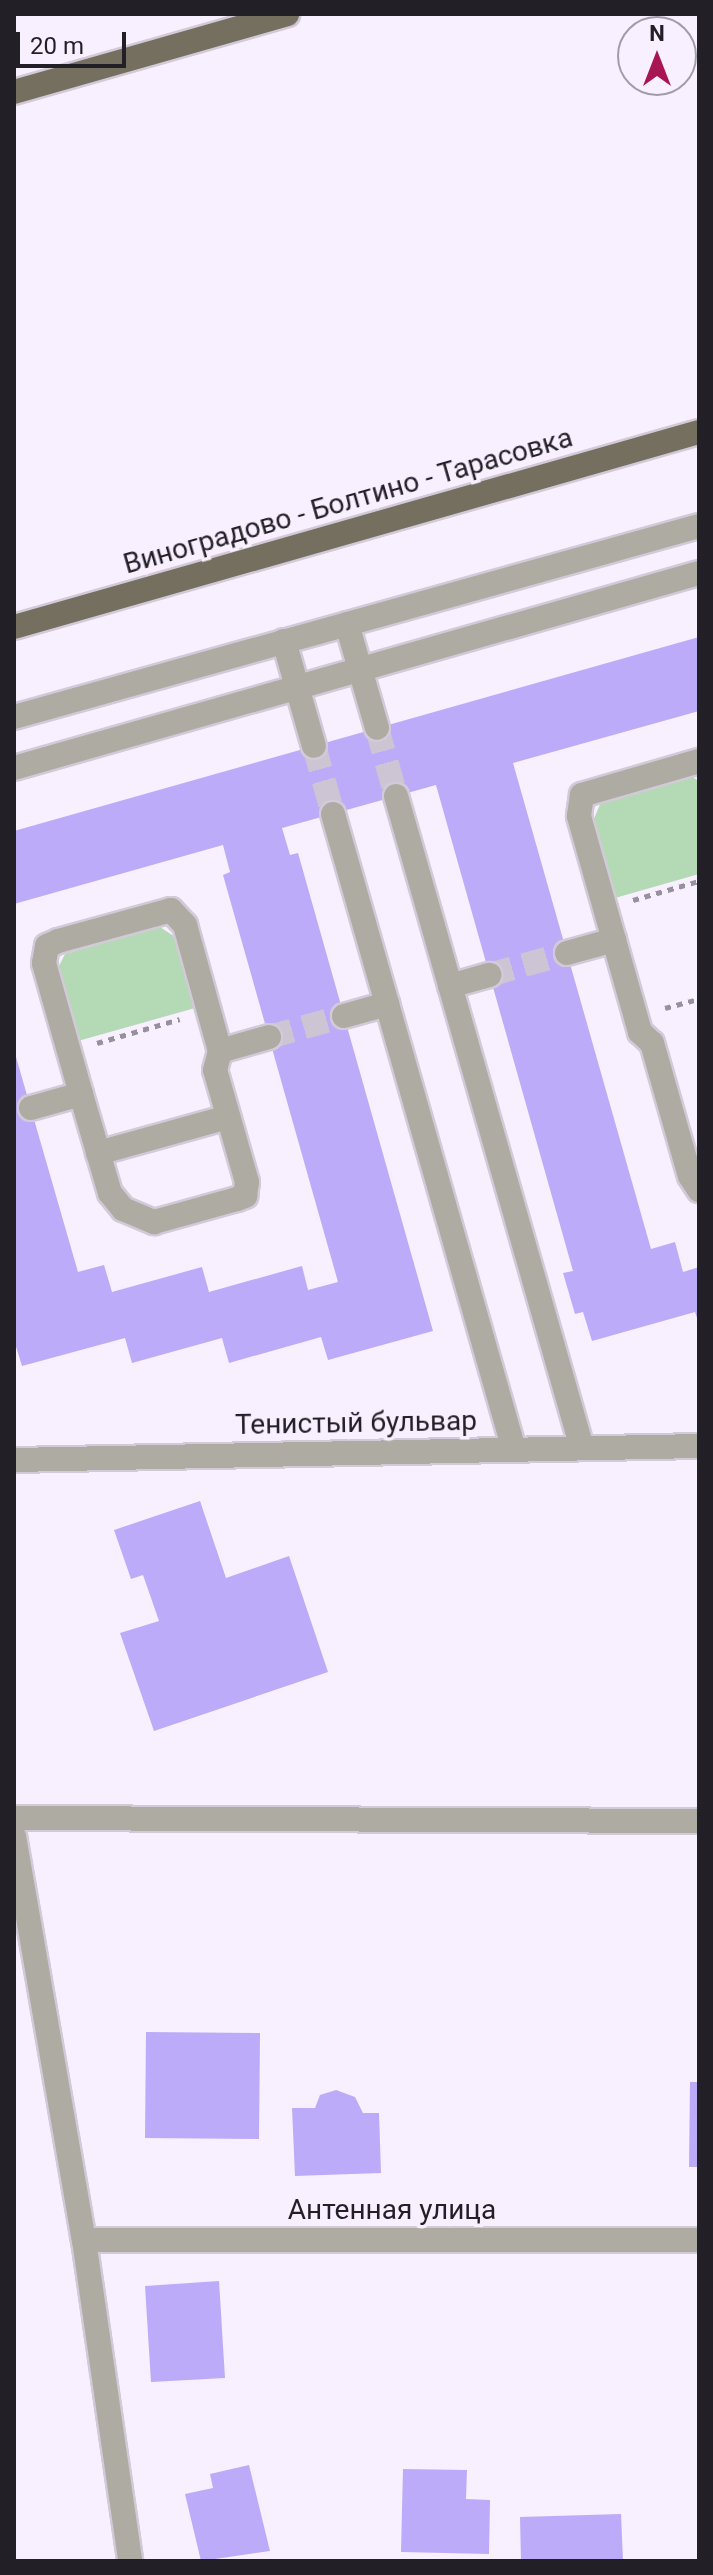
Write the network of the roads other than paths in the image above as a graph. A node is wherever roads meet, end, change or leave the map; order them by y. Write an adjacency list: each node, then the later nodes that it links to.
1 (287, 14): 2 (main road)
2 (14, 92)
3 (699, 432): 7 (main road, Виноградово - Болтино - Тарасовка)
4 (699, 526): 6 (street)
5 (699, 573): 9 (street)
6 (347, 624): 8 (street); 9 (street)
7 (14, 627)
8 (284, 641): 10 (street); 11 (street)
9 (360, 669): 10 (street); 12 (street)
10 (297, 688): 13 (street); 15 (street)
11 (14, 717)
12 (377, 728)
13 (314, 746)
14 (699, 761): 18 (street)
15 (14, 768)
16 (396, 796): 21 (street)
17 (333, 814): 22 (street)
18 (614, 940): 19 (street); 29 (street)
19 (567, 953)
20 (489, 975): 21 (street)
21 (450, 986): 33 (street)
22 (387, 1004): 23 (street); 34 (street)
23 (344, 1016)
24 (269, 1037): 25 (street)
25 (220, 1051): 26 (street); 28 (street)
26 (81, 1094): 27 (street); 30 (street)
27 (31, 1108)
28 (228, 1117): 30 (street); 30 (street)
29 (688, 1132): 31 (street)
30 (98, 1153)
31 (699, 1190)
32 (699, 1446): 33 (street, Тенистый бульвар)
33 (582, 1448): 34 (street, Тенистый бульвар)
34 (514, 1450): 35 (street, Тенистый бульвар)
35 (14, 1460)
36 (14, 1818): 37 (street)
37 (699, 1821)
38 (14, 1836): 39 (street)
39 (84, 2240): 40 (street, Антенная улица); 41 (street)
40 (699, 2240)
41 (130, 2561)

